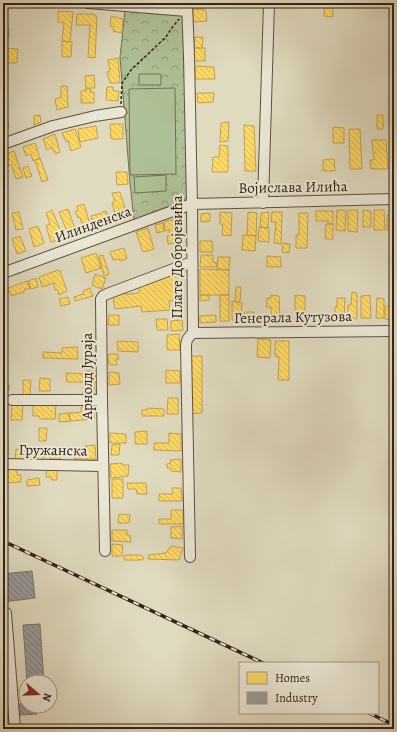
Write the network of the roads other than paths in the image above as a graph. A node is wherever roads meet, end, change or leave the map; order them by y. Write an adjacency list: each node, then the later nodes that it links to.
1 (88, 3): 3 (street)
2 (269, 3): 7 (street)
3 (187, 7): 8 (street, Плате Добројевића)
4 (121, 112): 5 (street)
5 (3, 144)
6 (394, 199): 7 (street, Војислава Илића)
7 (263, 203): 8 (street, Војислава Илића)
8 (192, 204): 9 (street, Плате Добројевића); 10 (street, Илинденска)
9 (192, 262): 12 (street, Плате Добројевића); 14 (street, Арнолд Јураја)
10 (3, 273)
11 (394, 330): 12 (street, Генерала Кутузова)
12 (192, 333): 18 (street, Плате Добројевића)
13 (12, 400): 14 (street)
14 (102, 400): 16 (street, Арнолд Јураја)
15 (3, 464): 16 (street, Гружанска)
16 (103, 466): 17 (street, Арнолд Јураја)
17 (105, 551)
18 (190, 557)
19 (3, 613): 20 (street)
20 (15, 729)

